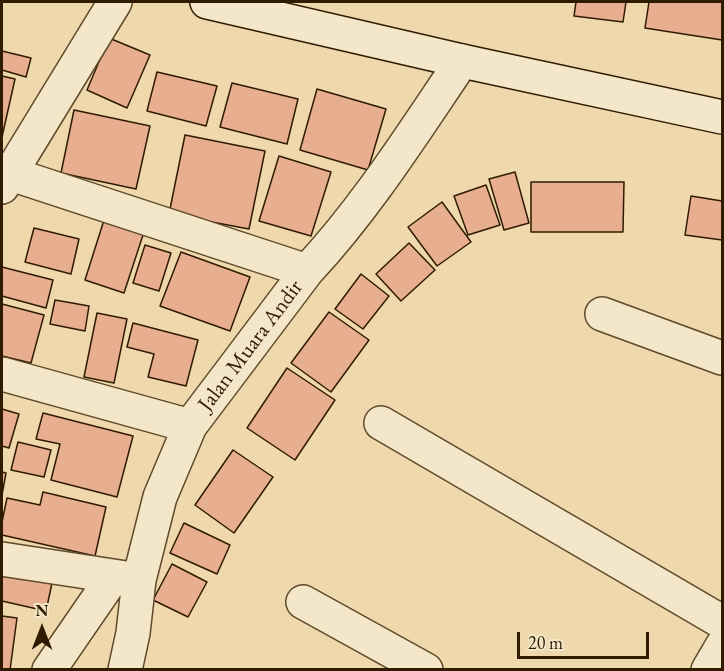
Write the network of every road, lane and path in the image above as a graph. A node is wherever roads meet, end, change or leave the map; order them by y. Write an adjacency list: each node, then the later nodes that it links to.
1 (115, 2): 5 (street)
2 (207, 2): 3 (street)
3 (462, 61): 4 (street); 6 (street, Jalan Muara Andir)
4 (723, 117)
5 (4, 177): 6 (street)
6 (307, 272): 11 (street, Jalan Muara Andir)
7 (602, 314): 8 (street)
8 (723, 358)
9 (2, 374): 11 (street)
10 (381, 423): 15 (street)
11 (190, 426): 13 (street, Jalan Muara Andir)
12 (2, 559): 13 (street)
13 (126, 578): 17 (street); 18 (street, Jalan Muara Andir)
14 (303, 602): 19 (street)
15 (723, 622)
16 (723, 646): 20 (street)
17 (49, 669)
18 (125, 669)
19 (426, 669)
20 (708, 669)

